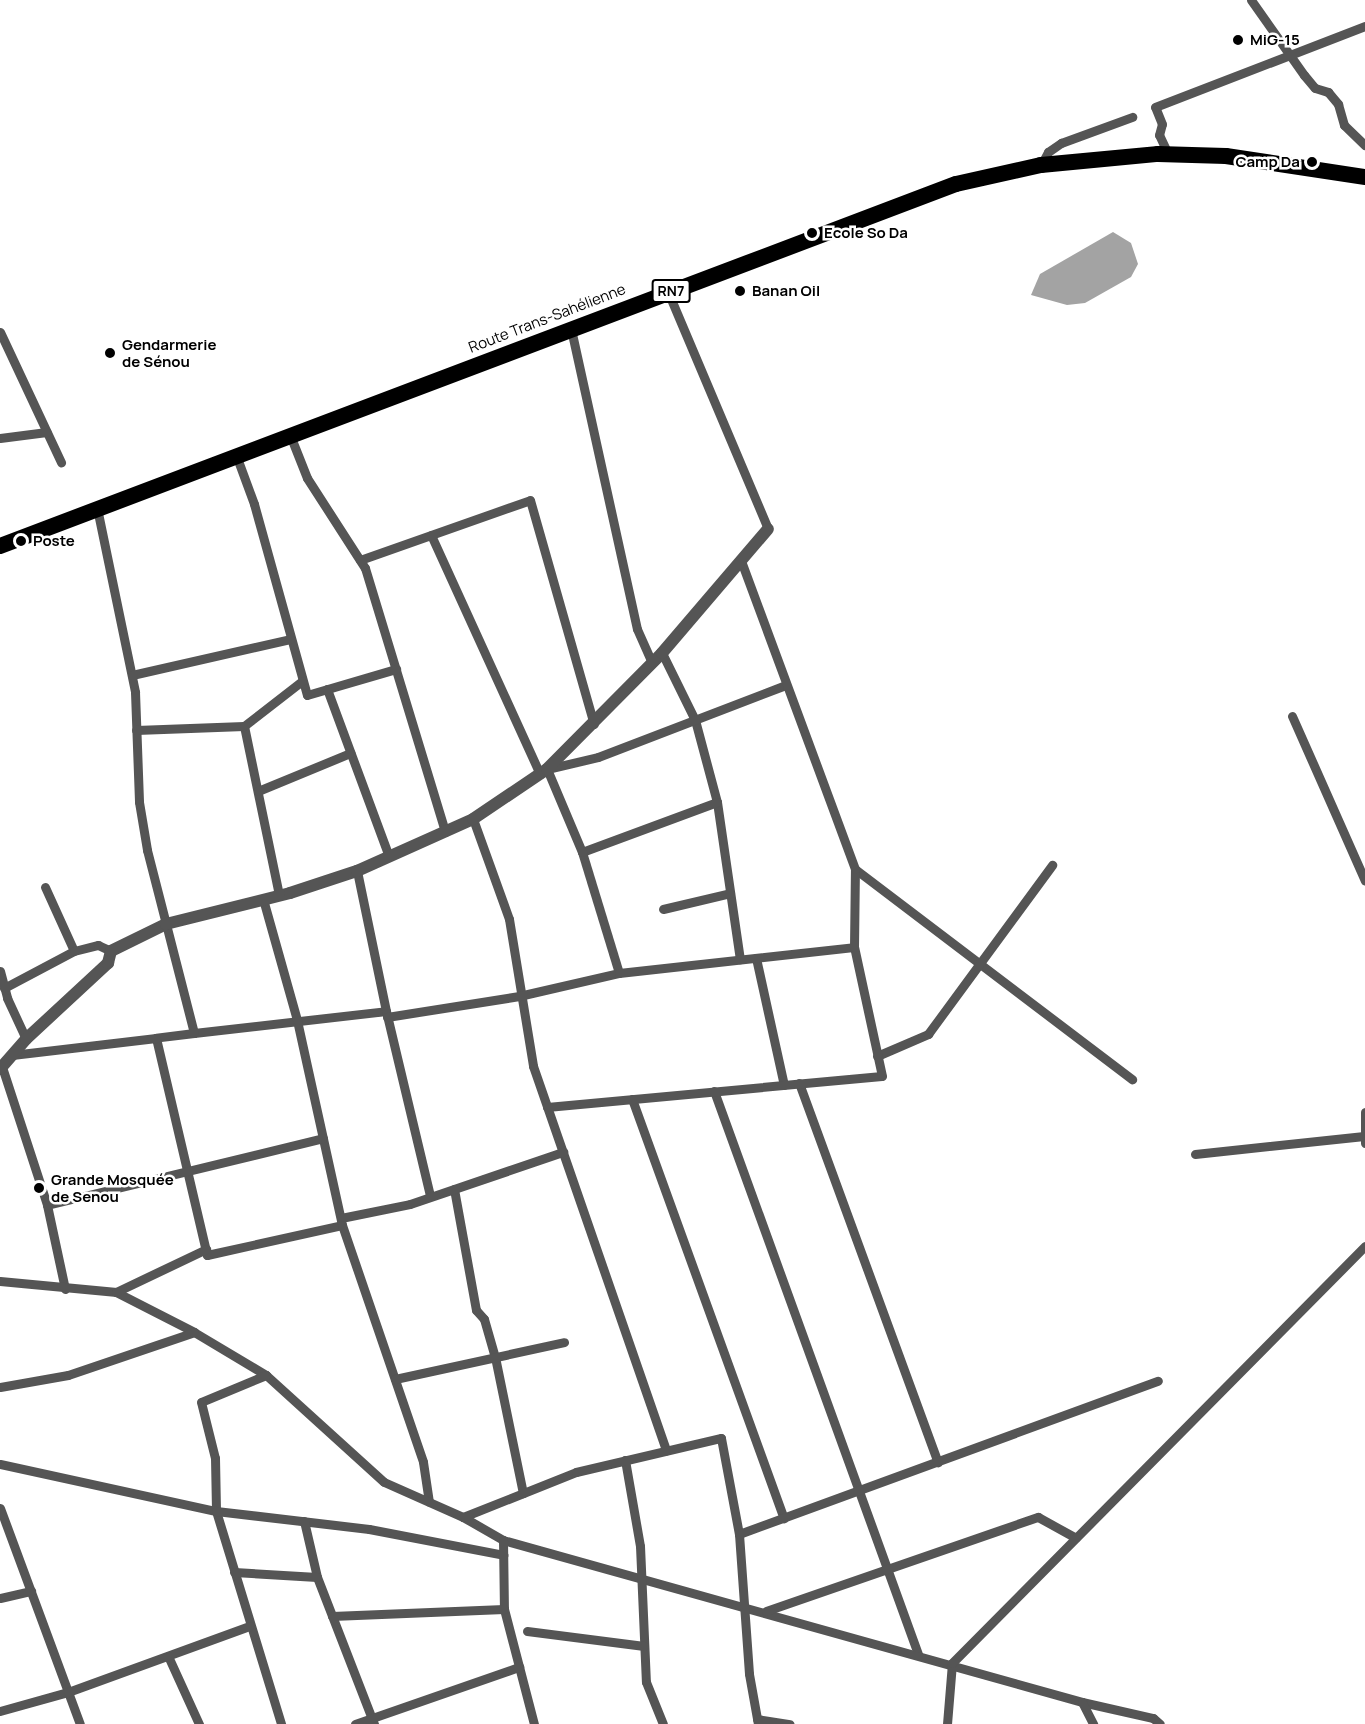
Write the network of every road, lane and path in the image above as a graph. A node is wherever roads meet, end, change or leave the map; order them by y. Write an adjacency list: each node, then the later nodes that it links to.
1 (1251, 0): 3 (street)
2 (1365, 26): 3 (street)
3 (1292, 54): 5 (street); 6 (street)
4 (1132, 117): 7 (street)
5 (1365, 144)
6 (1168, 154): 7 (highway, Route Trans-Sahélienne / RN7); 8 (highway, Route Trans-Sahélienne / RN7)
7 (1041, 165): 9 (highway, Route Trans-Sahélienne / RN7)
8 (1365, 177)
9 (668, 292): 10 (highway, Route Trans-Sahélienne / RN7); 18 (street)
10 (571, 328): 13 (highway, Route Trans-Sahélienne / RN7); 25 (street)
11 (0, 332): 12 (street)
12 (47, 432): 14 (street); 16 (street)
13 (290, 435): 15 (highway, Route Trans-Sahélienne / RN7); 21 (street)
14 (0, 438)
15 (236, 455): 17 (highway, Route Trans-Sahélienne / RN7); 23 (street)
16 (61, 462)
17 (97, 508): 20 (highway, Route Trans-Sahélienne / RN7); 27 (street)
18 (768, 529): 22 (street)
19 (431, 535): 21 (street); 33 (street); 37 (street)
20 (0, 546)
21 (360, 560): 26 (street)
22 (741, 561): 24 (street); 29 (street)
23 (290, 639): 27 (street); 28 (street)
24 (662, 653): 25 (street); 32 (street)
25 (652, 663): 33 (street)
26 (396, 669): 30 (street); 41 (street)
27 (132, 675): 35 (street)
28 (303, 681): 30 (street); 34 (street)
29 (786, 685): 32 (street); 45 (street)
30 (327, 689): 36 (street)
31 (1292, 716): 47 (street)
32 (695, 720): 37 (street); 39 (street)
33 (594, 724): 37 (street)
34 (244, 726): 35 (street); 38 (street)
35 (136, 730): 53 (street)
36 (350, 753): 38 (street); 43 (street)
37 (544, 771): 40 (street); 42 (street)
38 (258, 791): 50 (street)
39 (717, 802): 42 (street); 49 (street)
40 (473, 819): 41 (street); 63 (street)
41 (445, 832): 43 (street)
42 (582, 852): 61 (street)
43 (389, 857): 46 (street)
44 (1052, 865): 59 (street)
45 (855, 869): 54 (street); 59 (street)
46 (357, 871): 50 (street); 64 (street)
47 (1365, 881)
48 (45, 886): 55 (street)
49 (730, 893): 52 (street); 58 (street)
50 (279, 895): 51 (street)
51 (263, 899): 53 (street); 65 (street)
52 (663, 909)
53 (166, 924): 56 (street); 66 (street)
54 (854, 947): 57 (street); 70 (street)
55 (74, 951): 56 (street); 62 (street)
56 (111, 951): 68 (street)
57 (756, 958): 58 (street); 74 (street)
58 (740, 959): 61 (street)
59 (980, 964): 70 (street); 72 (street)
60 (0, 971): 62 (street)
61 (619, 973): 63 (street)
62 (3, 991): 68 (street)
63 (519, 996): 64 (street); 77 (street)
64 (387, 1014): 65 (street); 86 (street)
65 (297, 1020): 66 (street); 80 (street)
66 (194, 1033): 67 (street)
67 (156, 1038): 69 (street); 84 (street)
68 (26, 1039): 69 (street)
69 (12, 1055): 71 (street)
70 (877, 1056): 73 (street)
71 (1, 1068): 87 (street)
72 (1132, 1079)
73 (799, 1083): 74 (street); 103 (street)
74 (784, 1085): 75 (street)
75 (714, 1091): 76 (street); 105 (street)
76 (632, 1099): 77 (street); 111 (street)
77 (547, 1107): 82 (street)
78 (1365, 1112): 79 (street)
79 (1364, 1136): 81 (street); 83 (street)
80 (323, 1138): 84 (street); 88 (street)
81 (1365, 1143)
82 (563, 1152): 85 (street); 101 (street)
83 (1195, 1154)
84 (187, 1169): 87 (street); 90 (street)
85 (454, 1189): 86 (street); 96 (street)
86 (430, 1196): 88 (street)
87 (47, 1205): 92 (street)
88 (341, 1222): 90 (street); 98 (street)
89 (1365, 1246): 114 (street)
90 (206, 1249): 93 (street)
91 (0, 1281): 92 (street)
92 (65, 1289): 93 (street)
93 (116, 1292): 94 (street)
94 (194, 1332): 97 (street); 100 (street)
95 (564, 1342): 96 (street)
96 (495, 1357): 98 (street); 106 (street)
97 (266, 1375): 107 (street); 109 (street)
98 (395, 1379): 107 (street)
99 (1158, 1381): 103 (street)
100 (0, 1387)
101 (666, 1450): 102 (street); 113 (street)
102 (625, 1460): 106 (street); 120 (street)
103 (938, 1462): 105 (street)
104 (0, 1464): 109 (street)
105 (859, 1491): 111 (street); 117 (street)
106 (523, 1493): 110 (street)
107 (429, 1502): 110 (street)
108 (0, 1508): 121 (street)
109 (216, 1511): 112 (street); 118 (street)
110 (462, 1517): 115 (street)
111 (784, 1518): 113 (street)
112 (304, 1521): 116 (street); 119 (street)
113 (739, 1534): 123 (street)
114 (1076, 1538): 117 (street); 132 (street)
115 (503, 1540): 116 (street); 120 (street)
116 (504, 1555): 124 (street)
117 (888, 1569): 125 (street); 130 (street)
118 (234, 1572): 119 (street); 127 (street)
119 (317, 1577): 126 (street)
120 (642, 1578): 123 (street); 129 (street)
121 (31, 1591): 122 (street); 134 (street)
122 (0, 1598)
123 (746, 1606): 125 (street); 137 (street)
124 (504, 1609): 126 (street); 133 (street)
125 (765, 1612): 130 (street)
126 (332, 1616): 138 (street)
127 (249, 1626): 131 (street); 141 (street)
128 (527, 1631): 129 (street)
129 (644, 1646): 144 (street)
130 (918, 1654): 132 (street)
131 (168, 1656): 134 (street); 140 (street)
132 (951, 1663): 135 (street); 146 (street)
133 (519, 1667): 138 (street); 143 (street)
134 (68, 1692): 136 (street); 139 (street)
135 (1082, 1702): 147 (street); 148 (street)
136 (0, 1711)
137 (757, 1721): 145 (street)
138 (373, 1722): 142 (street)
139 (80, 1724)
140 (199, 1724)
141 (281, 1724)
142 (355, 1724)
143 (534, 1724)
144 (663, 1724)
145 (790, 1724)
146 (947, 1724)
147 (1093, 1724)
148 (1160, 1724)

